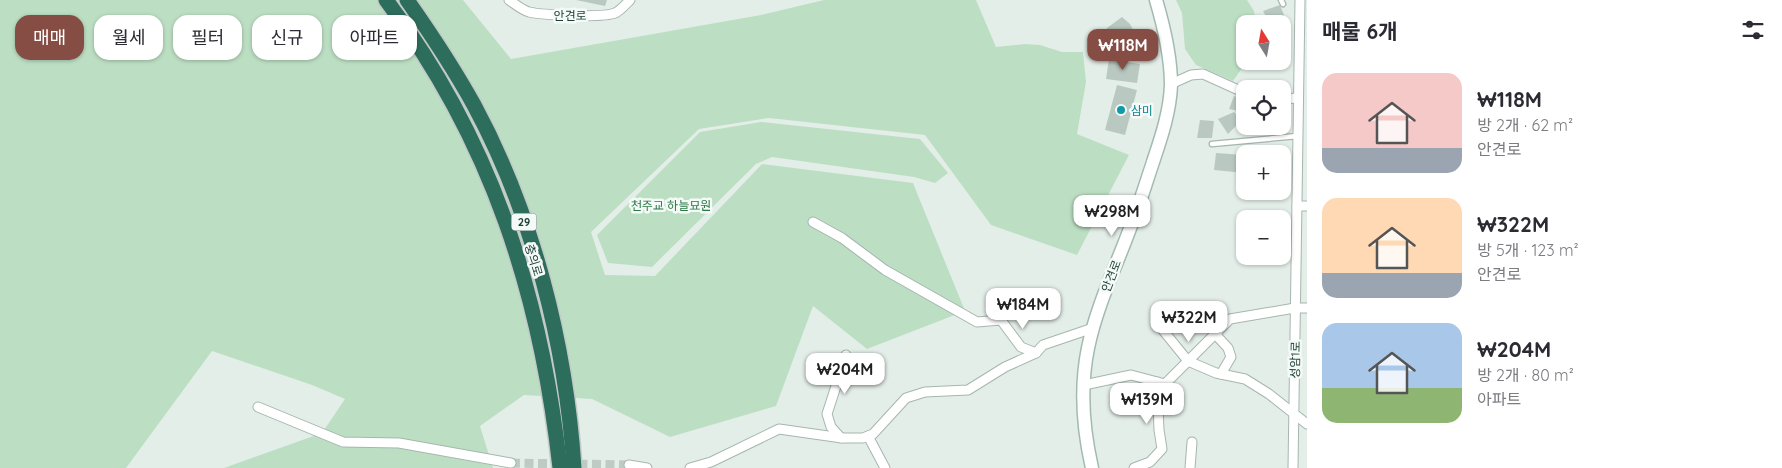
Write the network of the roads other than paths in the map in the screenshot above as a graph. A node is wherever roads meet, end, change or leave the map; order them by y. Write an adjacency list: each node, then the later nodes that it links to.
1 (386, 0): 35 (highway, 충의로 / 29)
2 (407, 0): 36 (highway, 충의로 / 29)
3 (509, 0): 4 (street, 안견로)
4 (630, 0)
5 (1156, 0): 7 (main road, 안견로)
6 (1300, 0): 10 (street, 성암1로)
7 (1171, 84): 8 (street); 19 (main road, 안견로)
8 (1236, 89)
9 (1291, 98): 10 (street)
10 (1298, 98): 11 (street, 성암1로)
11 (1298, 136): 12 (lane); 13 (street, 성암1로)
12 (1212, 144)
13 (1297, 206): 14 (street); 16 (street, 성암1로)
14 (1307, 206)
15 (813, 222): 21 (street)
16 (1296, 308): 17 (street); 20 (street); 28 (street, 성암1로)
17 (1307, 308)
18 (1158, 324): 23 (street)
19 (1092, 328): 21 (street); 26 (main road, 안견로)
20 (1215, 334): 23 (street); 24 (street)
21 (1036, 353): 30 (street)
22 (846, 355): 31 (street)
23 (1188, 361): 24 (street); 25 (street)
24 (1221, 374): 28 (street)
25 (1157, 382): 26 (street); 41 (street)
26 (1084, 385): 40 (main road, 안견로)
27 (258, 407): 33 (street)
28 (1294, 412): 29 (street); 43 (street, 성암1로)
29 (1307, 424)
30 (868, 436): 31 (street); 39 (street)
31 (842, 438): 38 (street)
32 (1192, 442): 42 (street)
33 (511, 464)
34 (628, 465): 37 (street)
35 (560, 468)
36 (574, 468)
37 (647, 468)
38 (690, 468)
39 (885, 468)
40 (1092, 468)
41 (1134, 468)
42 (1190, 468)
43 (1293, 468)

